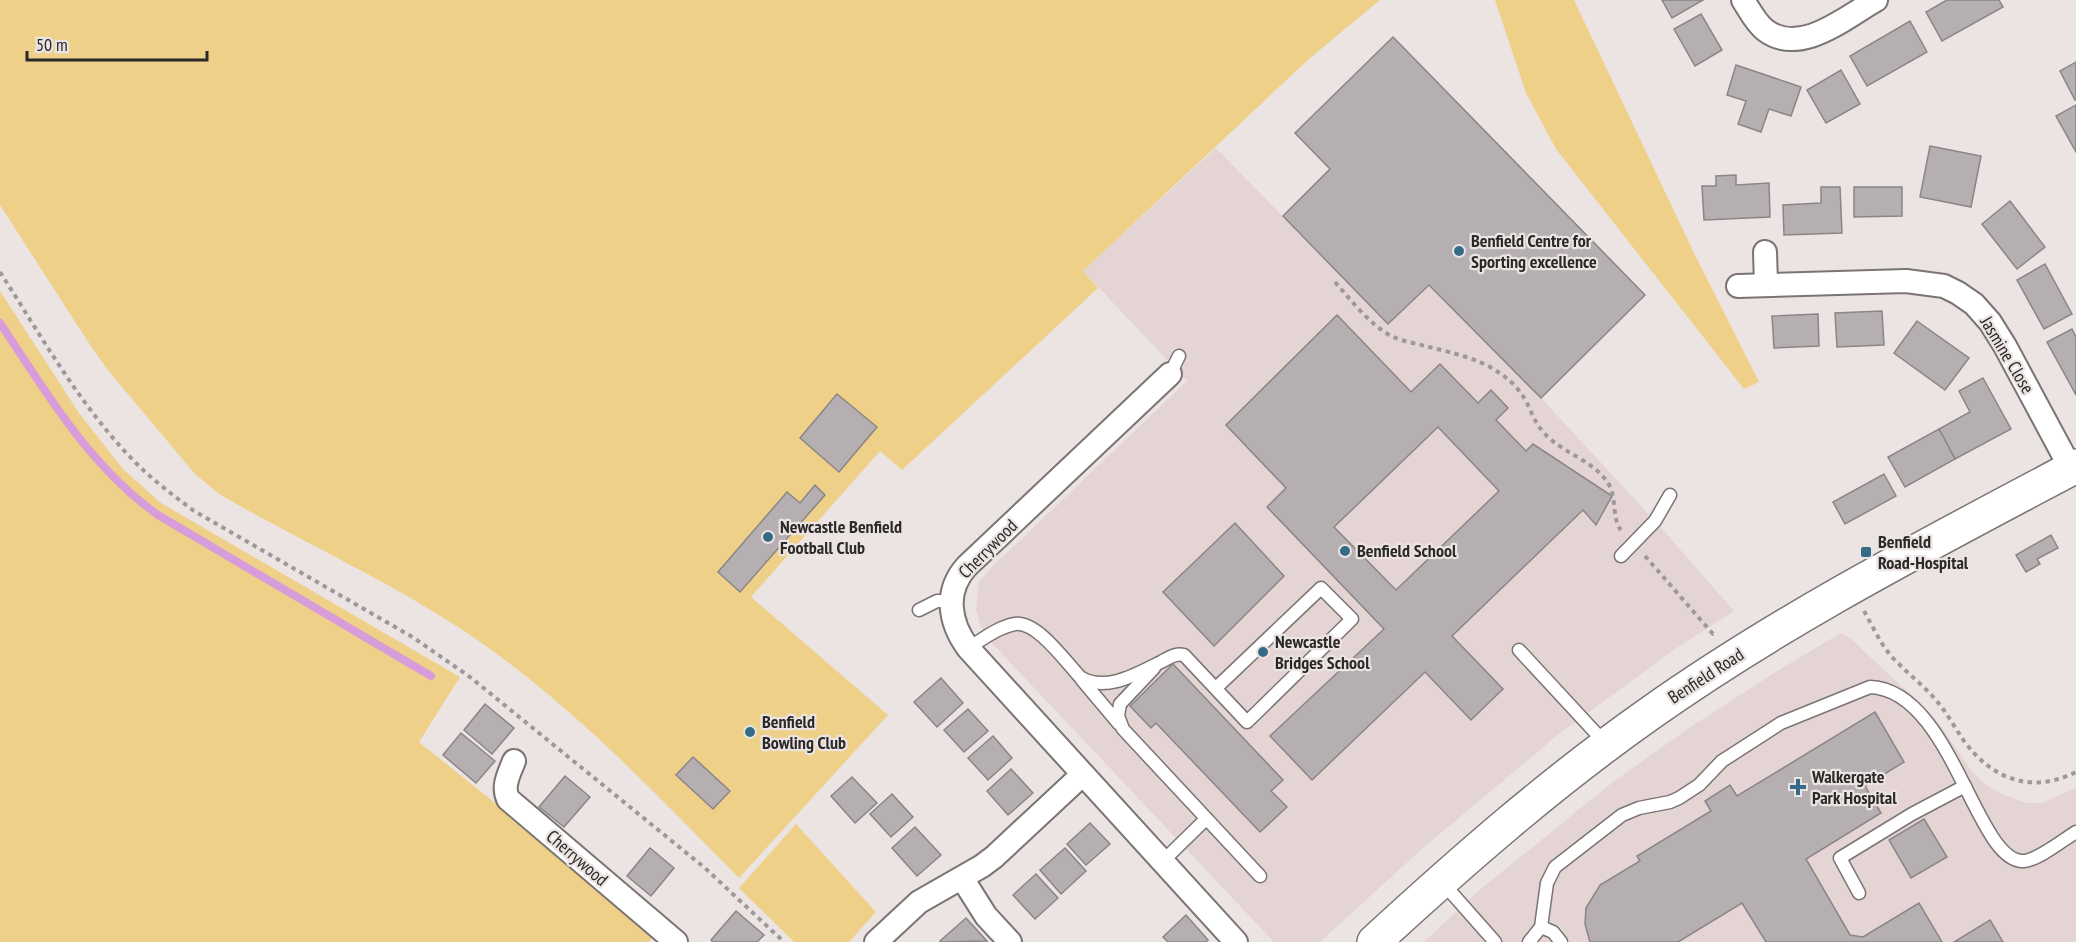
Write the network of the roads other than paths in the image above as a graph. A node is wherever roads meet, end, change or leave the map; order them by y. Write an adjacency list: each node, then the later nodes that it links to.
1 (1743, 0): 2 (street)
2 (1876, 0)
3 (1764, 252): 4 (street)
4 (1766, 285): 5 (street, Jasmine Close); 7 (street, Jasmine Close)
5 (1738, 286)
6 (1174, 365): 10 (street, Cherrywood)
7 (2073, 467): 18 (street, Benfield Road)
8 (1670, 495): 9 (lane)
9 (1620, 556)
10 (951, 601): 11 (lane); 12 (street, Cherrywood)
11 (919, 610)
12 (968, 648): 15 (lane); 20 (street, Cherrywood)
13 (1519, 650): 18 (lane)
14 (1160, 663): 15 (lane); 16 (lane); 17 (lane)
15 (1080, 676): 17 (lane)
16 (1216, 688): 16 (lane)
17 (1123, 729): 22 (lane)
18 (1607, 744): 27 (street, Benfield Road)
19 (514, 761): 30 (street, Cherrywood)
20 (1083, 775): 24 (street, Cherrywood); 26 (street)
21 (1965, 786): 23 (lane); 28 (lane); 29 (lane)
22 (1206, 819): 24 (lane); 25 (lane)
23 (2076, 832)
24 (1162, 862): 33 (street, Cherrywood)
25 (1260, 876)
26 (962, 878): 31 (street); 32 (street)
27 (1441, 881): 34 (street, Benfield Road); 35 (lane)
28 (1859, 893)
29 (1541, 927): 36 (lane); 37 (lane)
30 (676, 942)
31 (876, 942)
32 (1010, 942)
33 (1236, 942)
34 (1374, 942)
35 (1495, 942)
36 (1529, 942)
37 (1561, 942)

